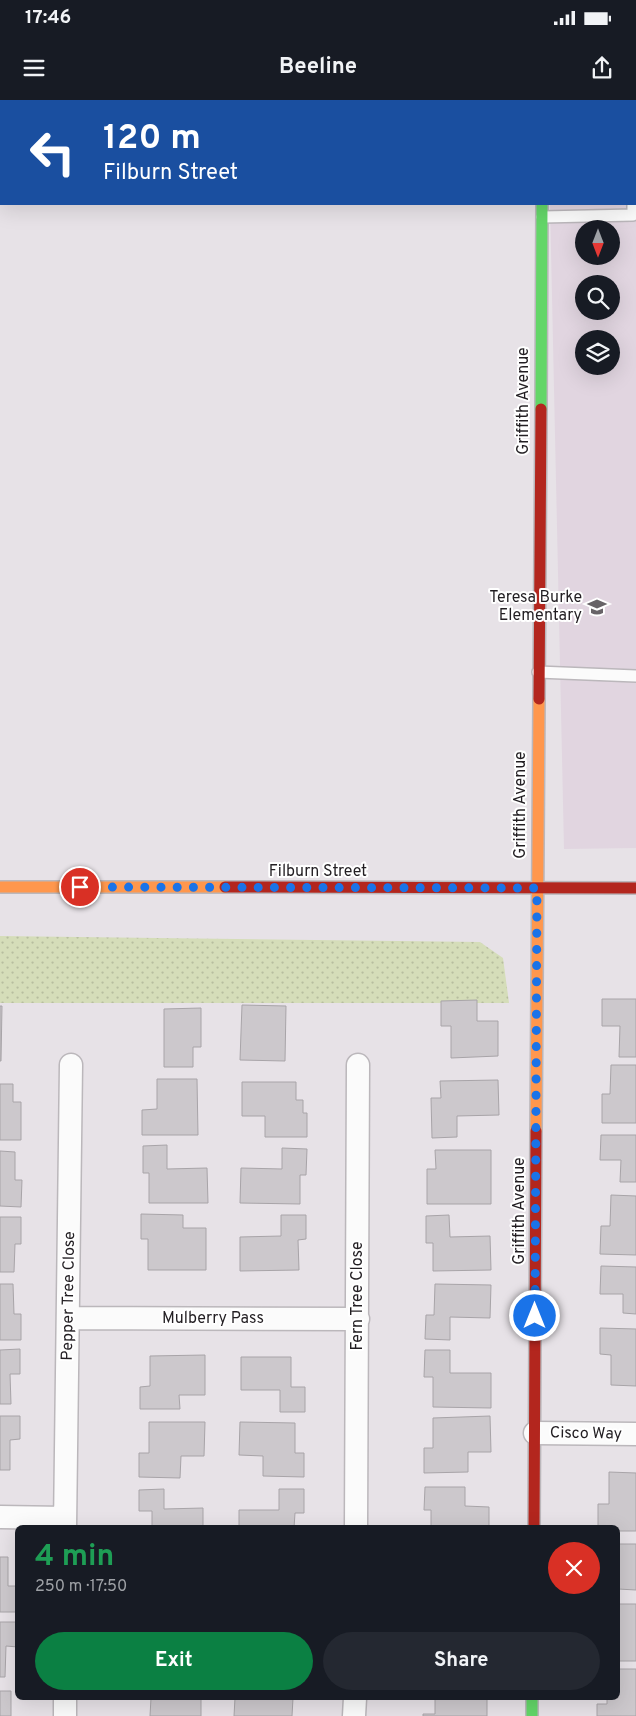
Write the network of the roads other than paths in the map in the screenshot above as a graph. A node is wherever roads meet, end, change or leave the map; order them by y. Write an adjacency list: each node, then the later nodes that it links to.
1 (542, 205): 3 (street, Griffith Avenue)
2 (633, 205): 3 (lane)
3 (542, 217): 4 (street, Griffith Avenue)
4 (538, 672): 5 (lane); 7 (street, Griffith Avenue)
5 (636, 676)
6 (0, 887): 7 (street, Filburn Street)
7 (537, 888): 8 (street, Filburn Street); 13 (street, Griffith Avenue)
8 (636, 888)
9 (71, 1064): 11 (street, Pepper Tree Close)
10 (358, 1065): 12 (street, Fern Tree Close)
11 (69, 1318): 12 (street, Mulberry Pass); 16 (street, Pepper Tree Close)
12 (358, 1320): 17 (street, Fern Tree Close)
13 (535, 1433): 14 (street, Cisco Way); 18 (street, Griffith Avenue)
14 (636, 1434)
15 (0, 1517): 16 (street)
16 (65, 1523)
17 (356, 1525)
18 (534, 1525)
19 (65, 1700): 22 (street)
20 (355, 1700): 23 (street)
21 (532, 1700): 24 (street)
22 (65, 1716)
23 (354, 1716)
24 (532, 1716)

